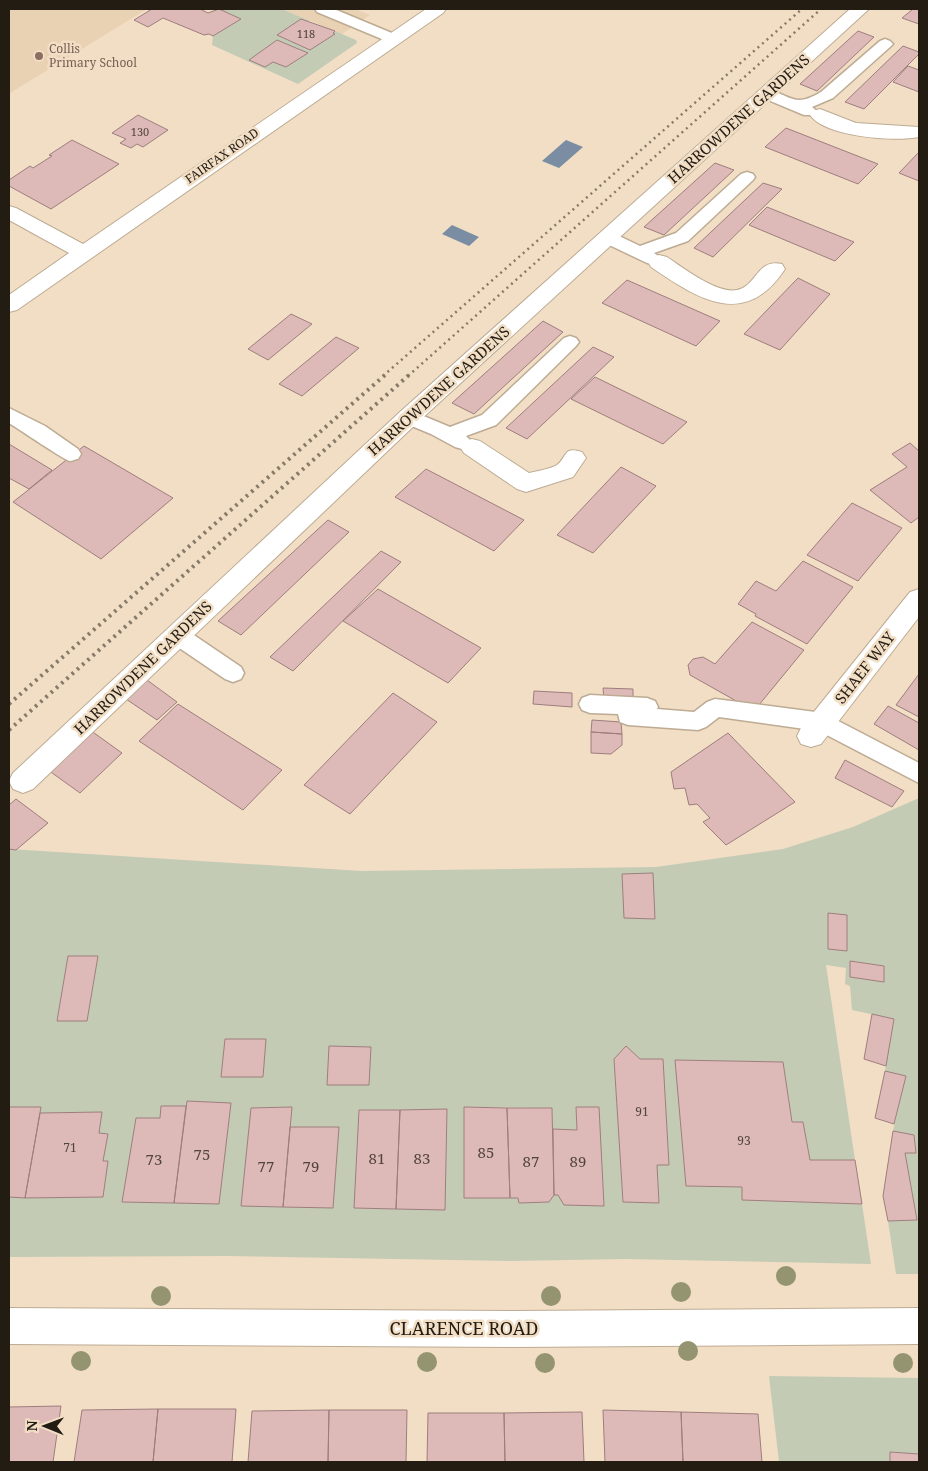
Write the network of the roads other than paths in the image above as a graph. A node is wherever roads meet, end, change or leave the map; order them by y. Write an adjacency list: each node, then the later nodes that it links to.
1 (322, 9): 4 (lane)
2 (437, 9): 4 (street, FAIRFAX ROAD)
3 (860, 9): 6 (street, HARROWDENE GARDENS)
4 (394, 39): 13 (street, FAIRFAX ROAD)
5 (885, 44): 7 (lane)
6 (766, 94): 7 (lane); 12 (street, HARROWDENE GARDENS)
7 (797, 107): 8 (lane)
8 (820, 116): 9 (street)
9 (914, 132)
10 (747, 177): 14 (lane)
11 (9, 212): 13 (street)
12 (609, 238): 14 (lane); 20 (street, HARROWDENE GARDENS)
13 (83, 252): 17 (street, FAIRFAX ROAD)
14 (640, 252): 15 (lane)
15 (659, 262): 16 (street)
16 (774, 269)
17 (9, 305)
18 (570, 342): 21 (lane)
19 (9, 415): 23 (lane)
20 (409, 417): 21 (lane); 26 (street, HARROWDENE GARDENS)
21 (450, 435): 22 (lane)
22 (472, 447): 24 (street)
23 (71, 454)
24 (574, 458)
25 (919, 599): 31 (street, SHAEF WAY)
26 (177, 635): 27 (lane); 33 (street, HARROWDENE GARDENS)
27 (233, 673)
28 (590, 704): 29 (lane)
29 (715, 708): 30 (lane); 31 (lane)
30 (628, 716)
31 (817, 729): 32 (lane)
32 (919, 774)
33 (23, 780)
34 (9, 1326): 35 (street, CLARENCE ROAD)
35 (919, 1326)

